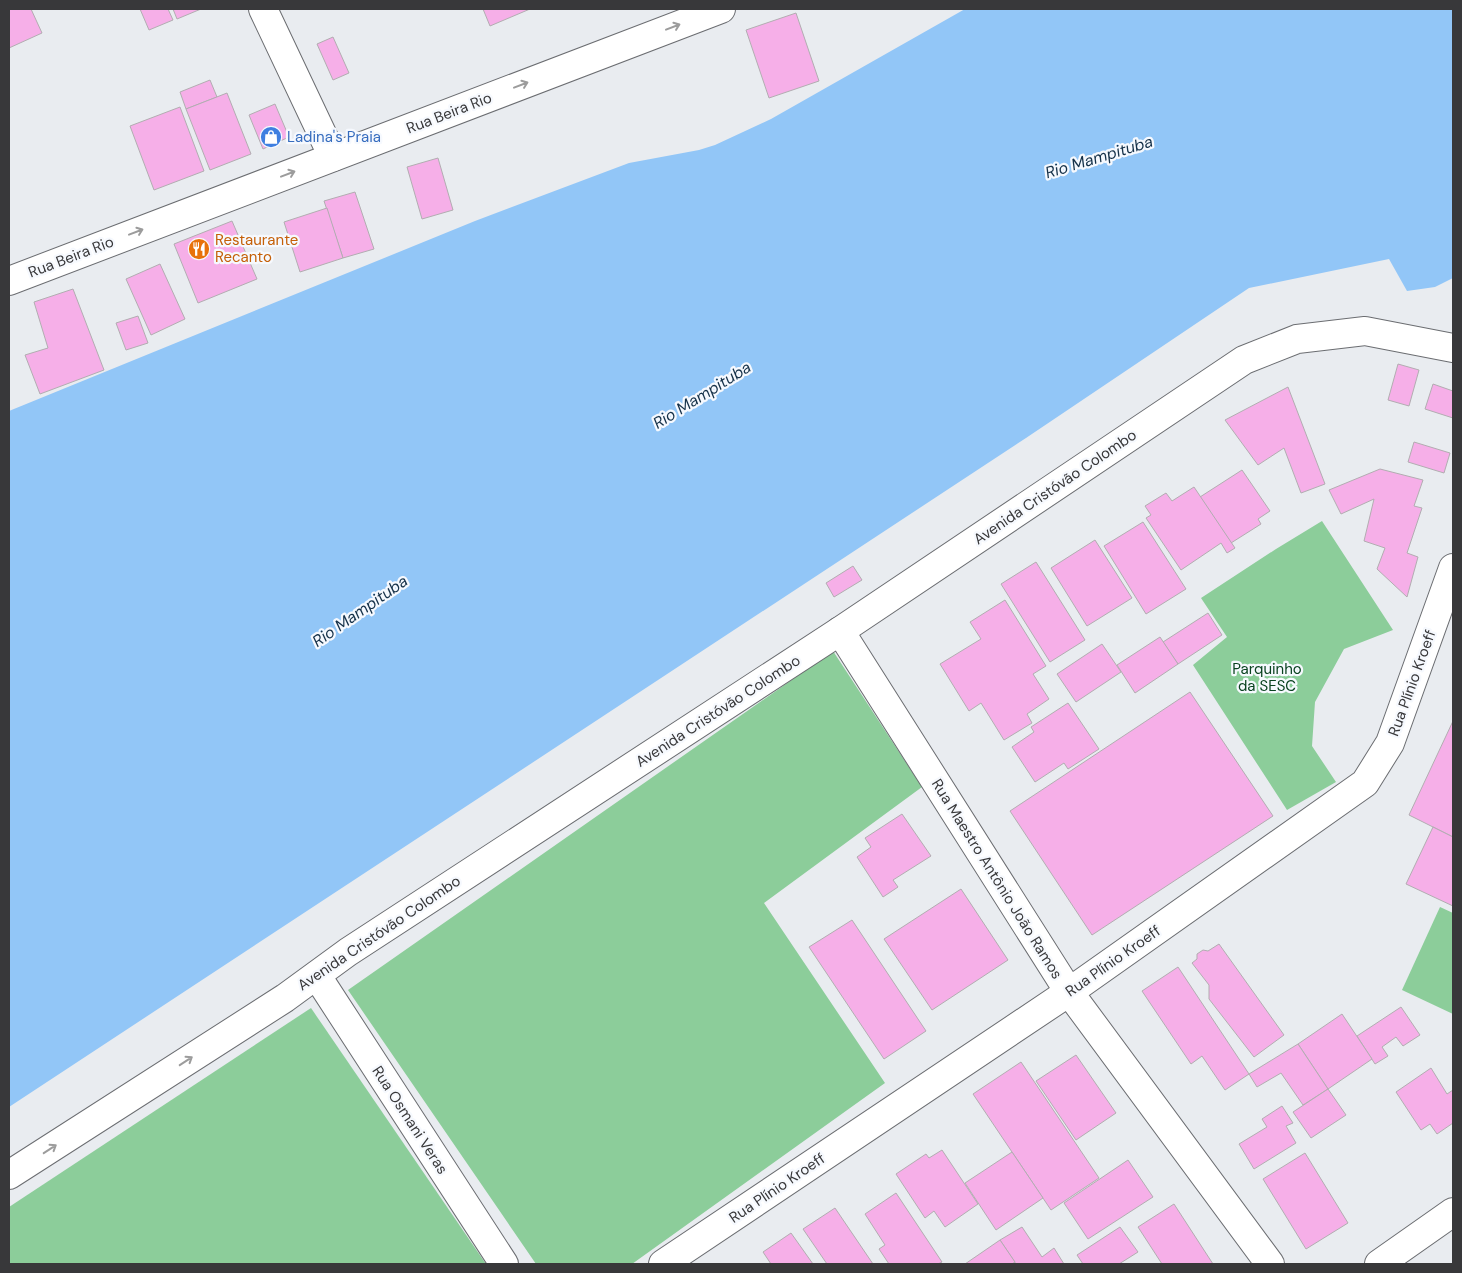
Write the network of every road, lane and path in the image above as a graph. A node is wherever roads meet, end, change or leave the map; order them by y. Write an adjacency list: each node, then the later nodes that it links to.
1 (263, 9): 3 (street)
2 (721, 9): 3 (street, Rua Beira Rio, one-way to 2)
3 (332, 157): 4 (street, Rua Beira Rio, one-way to 3)
4 (9, 281)
5 (1453, 348): 7 (street, Avenida Cristóvão Colombo)
6 (1453, 568): 9 (street, Rua Plínio Kroeff)
7 (840, 631): 8 (street, Avenida Cristóvão Colombo); 9 (street, Rua Maestro Antônio João Ramos)
8 (317, 976): 10 (street, Avenida Cristóvão Colombo, one-way to 8); 12 (street, Rua Osmani Veras)
9 (1069, 992): 13 (street, Rua Plínio Kroeff); 14 (street, Rua Maestro Antônio João Ramos)
10 (9, 1175)
11 (1453, 1212): 15 (street)
12 (504, 1264)
13 (663, 1264)
14 (1270, 1264)
15 (1379, 1264)

